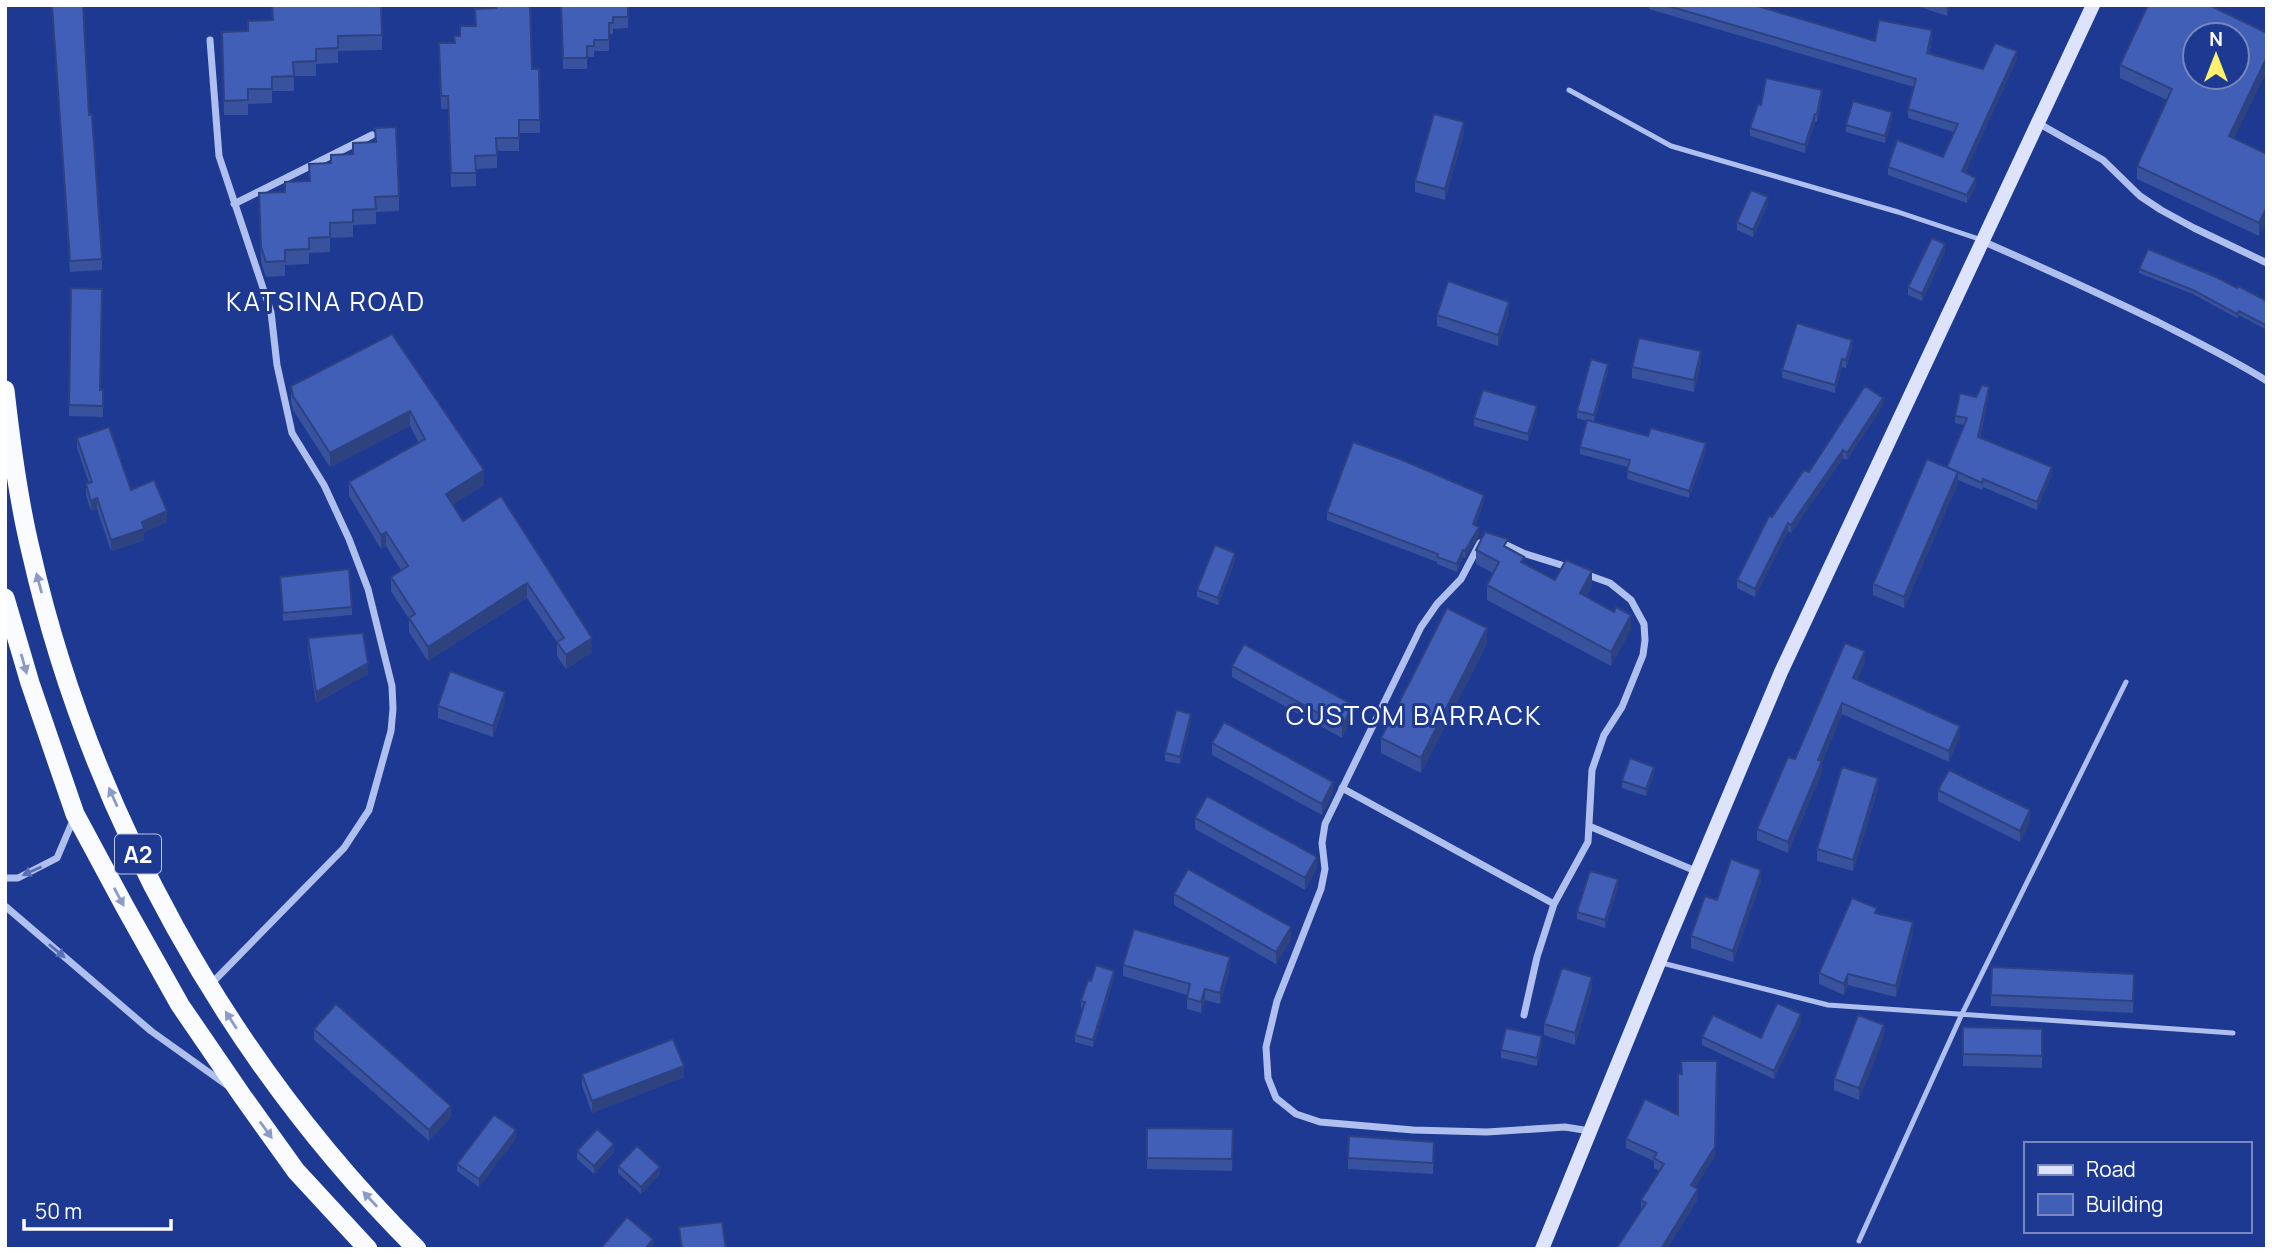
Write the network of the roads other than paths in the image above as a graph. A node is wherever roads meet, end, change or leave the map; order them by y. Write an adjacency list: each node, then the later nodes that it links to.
1 (2093, 5): 4 (main road)
2 (210, 40): 6 (street)
3 (1569, 90): 7 (lane)
4 (2038, 123): 7 (main road); 8 (street)
5 (372, 135): 6 (street)
6 (234, 204): 21 (street)
7 (1982, 240): 9 (street); 16 (main road)
8 (2267, 262)
9 (2267, 382)
10 (5, 390): 21 (highway, A2, one-way to 10)
11 (5, 598): 14 (highway, A2, one-way to 14)
12 (2126, 682): 23 (lane)
13 (1342, 788): 15 (street); 18 (street); 26 (street)
14 (75, 814): 17 (street, one-way to 17); 25 (highway, A2, one-way to 25)
15 (1589, 826): 16 (street); 18 (street)
16 (1698, 872): 20 (main road)
17 (5, 878)
18 (1554, 904): 22 (street)
19 (5, 906): 25 (street, one-way to 25)
20 (1659, 962): 23 (lane); 26 (main road)
21 (209, 986): 29 (highway, A2, one-way to 21)
22 (1524, 1015)
23 (1961, 1016): 24 (lane); 27 (lane)
24 (2233, 1034)
25 (243, 1097): 28 (highway, A2, one-way to 28)
26 (1591, 1132): 30 (main road)
27 (1859, 1241)
28 (368, 1249)
29 (417, 1249)
30 (1542, 1249)

